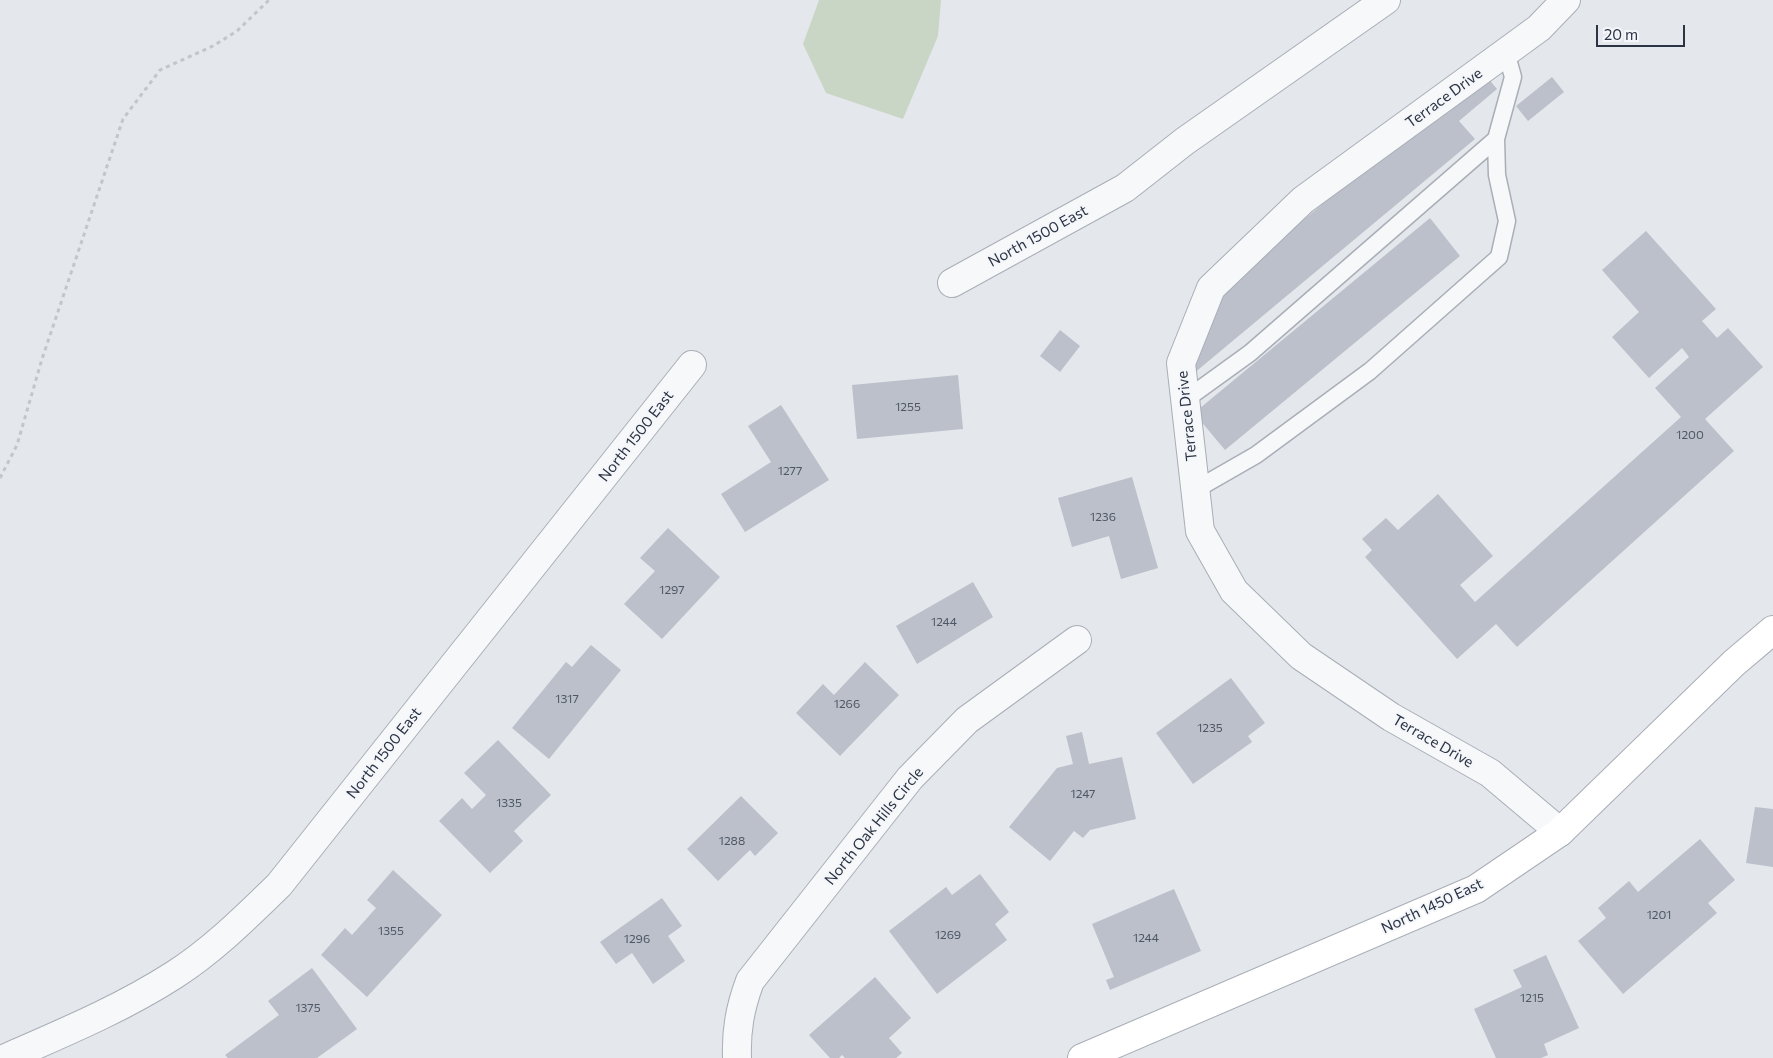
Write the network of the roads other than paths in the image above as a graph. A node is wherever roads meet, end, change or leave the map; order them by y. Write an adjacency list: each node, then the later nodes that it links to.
1 (1386, 0): 5 (street, North 1500 East)
2 (1566, 0): 3 (street, Terrace Drive)
3 (1506, 52): 4 (lane); 7 (street, Terrace Drive)
4 (1496, 139): 7 (lane); 8 (lane)
5 (952, 283)
6 (692, 365): 12 (street, North 1500 East)
7 (1185, 400): 8 (street, Terrace Drive)
8 (1196, 490): 11 (street, Terrace Drive)
9 (1773, 630): 11 (street, North 1450 East)
10 (1077, 640): 13 (street, North Oak Hills Circle)
11 (1560, 832): 14 (street, North 1450 East)
12 (6, 1058)
13 (737, 1058)
14 (1082, 1058)

